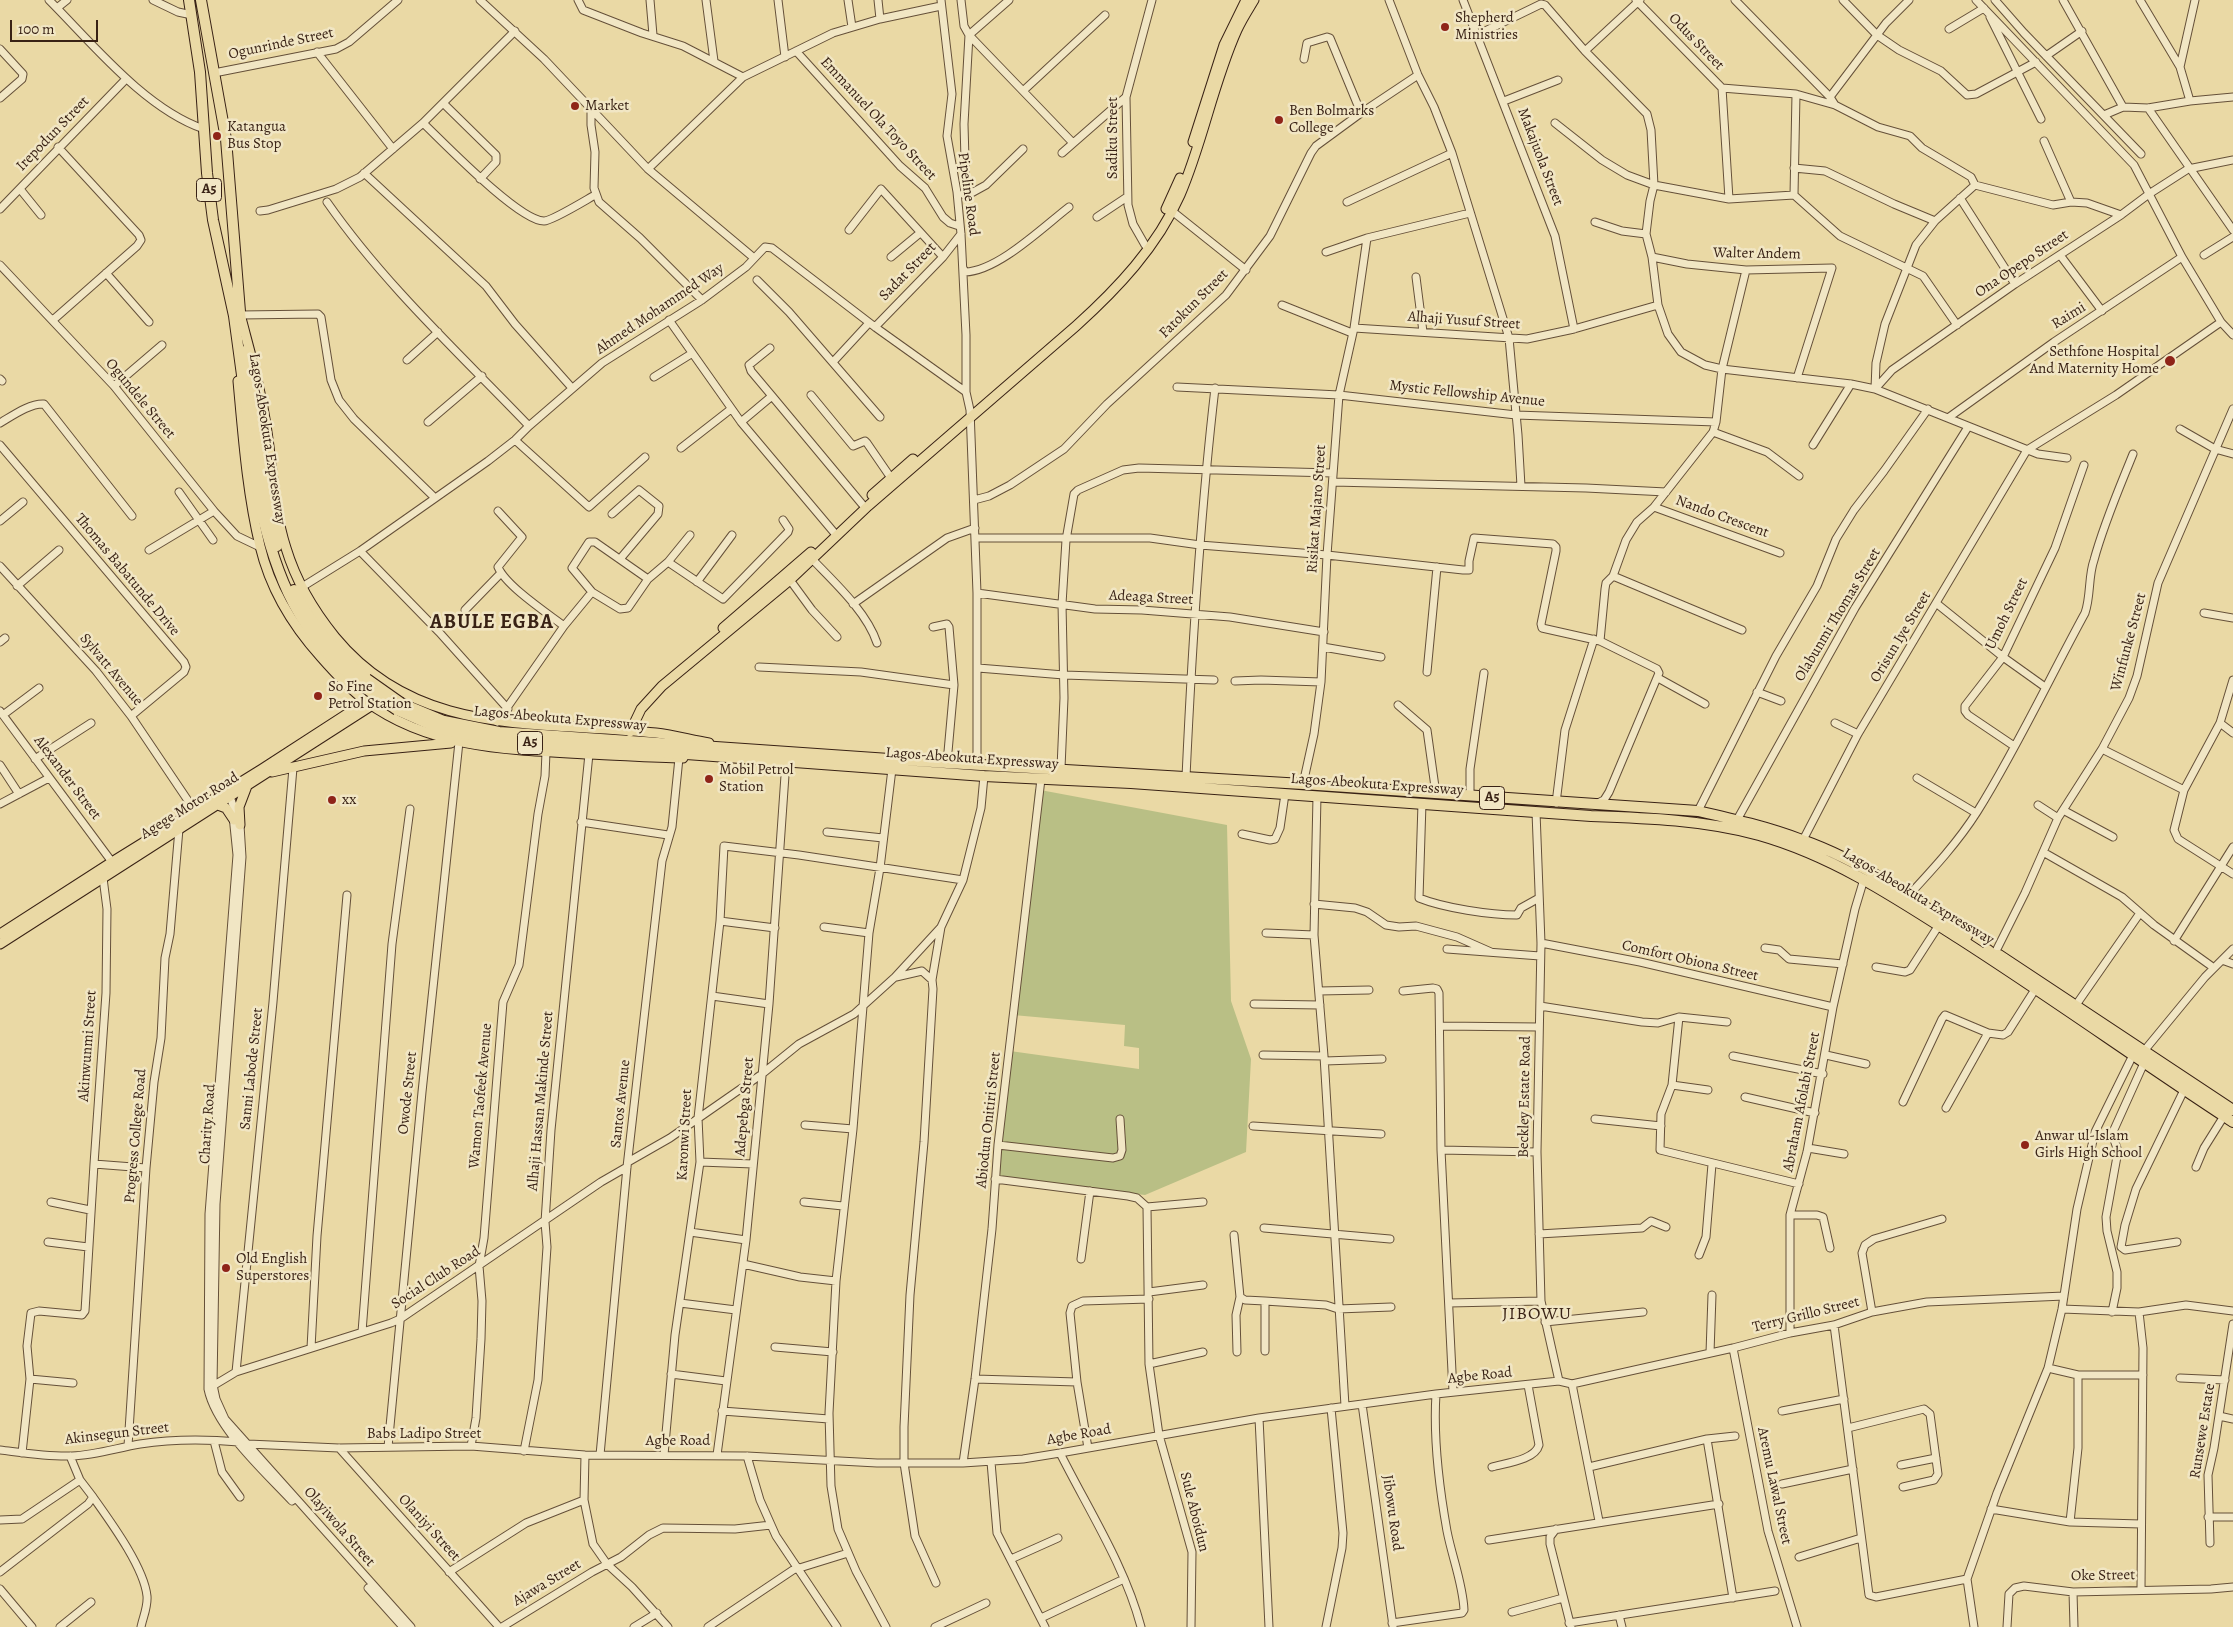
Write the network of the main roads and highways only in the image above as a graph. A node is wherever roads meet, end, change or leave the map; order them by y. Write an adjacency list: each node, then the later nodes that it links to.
1 (189, 0): 6 (highway, Lagos-Abeokuta Expressway / A5)
2 (201, 0): 6 (highway, Lagos-Abeokuta Expressway / A5)
3 (1246, 0): 5 (main road)
4 (1254, 0): 5 (main road)
5 (1207, 105): 7 (main road); 7 (main road)
6 (237, 316): 9 (main road); 10 (main road); 14 (highway, Lagos-Abeokuta Expressway / A5, bridge)
7 (970, 414): 8 (main road); 8 (main road)
8 (836, 534): 12 (main road); 12 (main road)
9 (391, 687): 10 (main road, Agege Motor Road); 12 (main road)
10 (370, 703): 11 (main road, Agege Motor Road); 13 (main road)
11 (333, 727): 15 (main road, Agege Motor Road); 17 (main road, Agege Motor Road)
12 (628, 732): 14 (main road)
13 (458, 742): 14 (main road); 15 (main road)
14 (743, 753): 19 (highway, Lagos-Abeokuta Expressway / A5); 19 (highway, Lagos-Abeokuta Expressway / A5)
15 (267, 774): 16 (main road, Agege Motor Road)
16 (247, 786): 17 (main road, Agege Motor Road); 18 (main road)
17 (227, 795): 18 (main road, Agege Motor Road)
18 (213, 805): 20 (main road, Agege Motor Road)
19 (1592, 811): 23 (highway, Lagos-Abeokuta Expressway / A5); 23 (highway, Lagos-Abeokuta Expressway / A5)
20 (196, 814): 21 (main road, Agege Motor Road); 22 (main road, Agege Motor Road)
21 (0, 934)
22 (0, 944)
23 (2064, 1002): 24 (highway, Lagos-Abeokuta Expressway / A5); 24 (highway, Lagos-Abeokuta Expressway / A5)
24 (2231, 1114)

